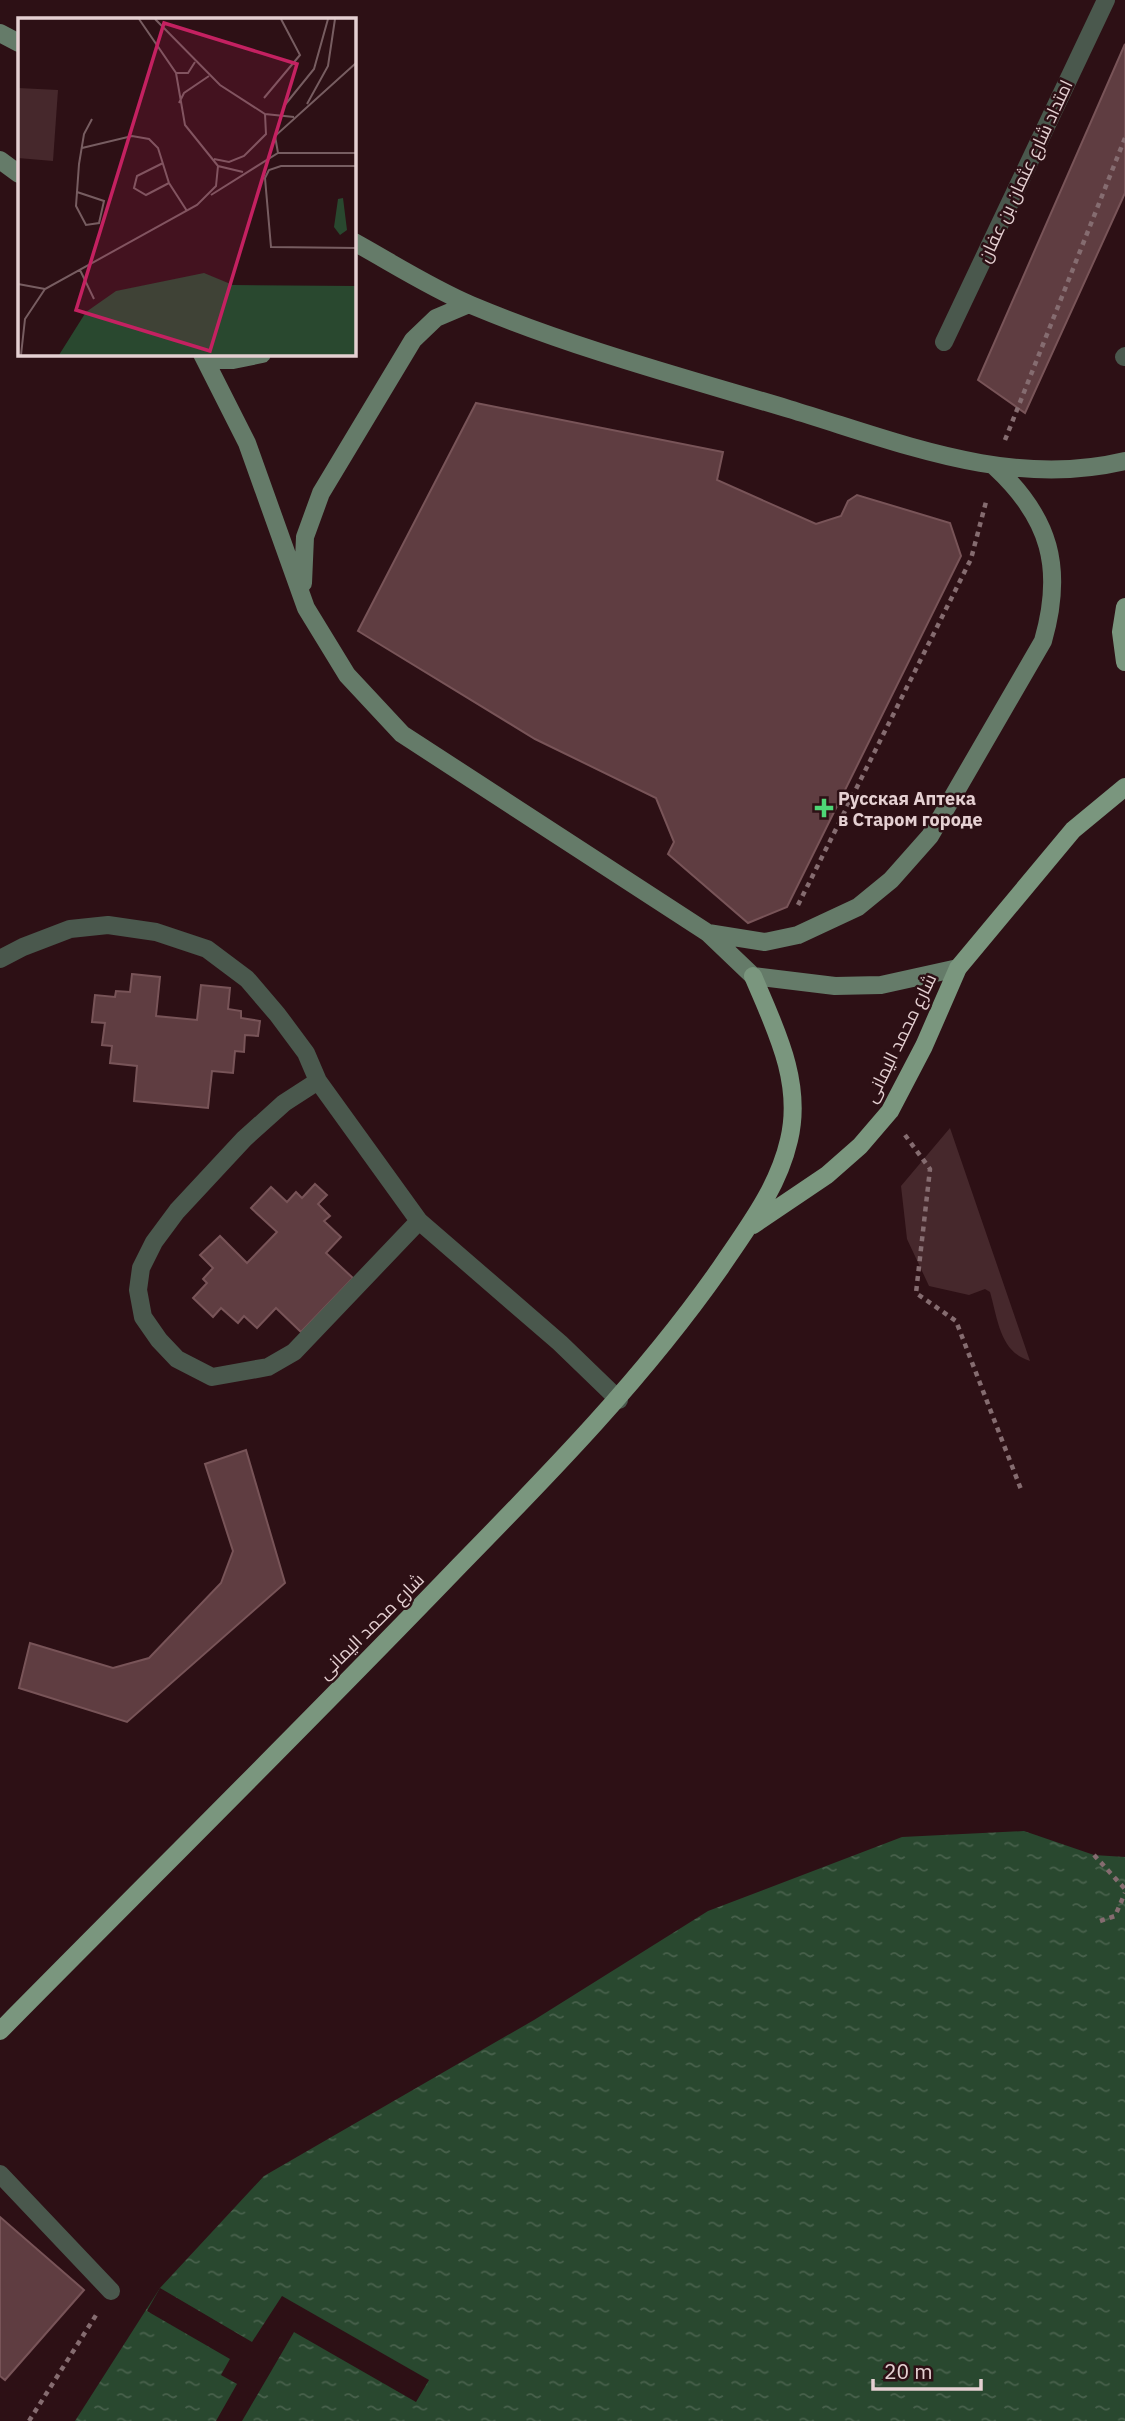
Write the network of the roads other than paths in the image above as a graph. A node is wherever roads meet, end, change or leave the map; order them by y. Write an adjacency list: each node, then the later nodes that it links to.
1 (1106, 0): 8 (street, امتداد شارع عثمان بن عفان)
2 (0, 33): 3 (main road)
3 (18, 42)
4 (0, 160): 5 (main road)
5 (18, 173)
6 (355, 243): 7 (main road)
7 (469, 304): 12 (main road); 13 (main road)
8 (944, 342)
9 (257, 355): 10 (main road)
10 (205, 357): 13 (main road)
11 (1125, 461): 12 (main road)
12 (995, 467): 17 (main road)
13 (306, 607): 17 (main road)
14 (1125, 607): 15 (main road)
15 (1125, 662)
16 (1125, 787): 19 (main road, شارع محمد اليمانى)
17 (708, 933): 20 (main road)
18 (0, 959): 21 (street)
19 (958, 968): 20 (main road); 23 (main road, شارع محمد اليمانى)
20 (753, 976): 23 (main road, شارع محمد اليمانى)
21 (317, 1081): 22 (street); 22 (street)
22 (419, 1221): 24 (street)
23 (747, 1229): 24 (main road, شارع محمد اليمانى)
24 (619, 1399): 25 (main road, شارع محمد اليمانى)
25 (0, 2031)
26 (0, 2174): 27 (street)
27 (111, 2291)

